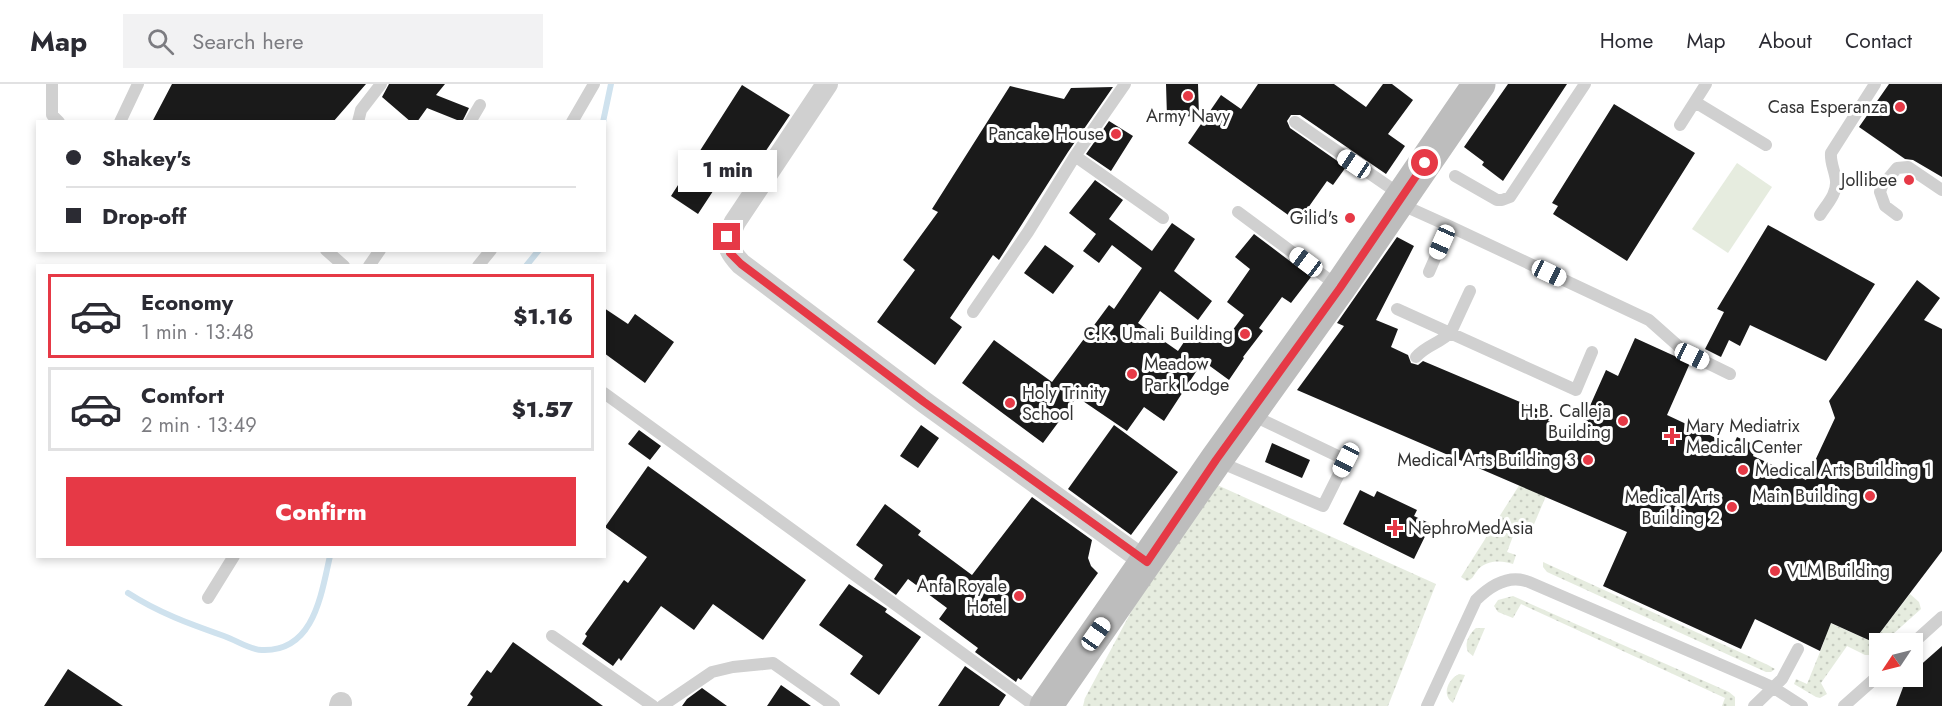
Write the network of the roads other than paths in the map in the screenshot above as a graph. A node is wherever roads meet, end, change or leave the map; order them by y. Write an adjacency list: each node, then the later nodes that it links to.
1 (51, 84): 13 (lane)
2 (138, 84): 14 (lane)
3 (381, 84): 15 (lane)
4 (594, 84): 17 (lane)
5 (827, 84): 47 (street)
6 (1125, 84): 21 (lane)
7 (1479, 84): 24 (street)
8 (1585, 84): 22 (lane)
9 (1706, 84): 11 (lane)
10 (1875, 84): 26 (lane)
11 (1695, 102): 19 (lane); 20 (lane)
12 (480, 105): 16 (lane)
13 (56, 120)
14 (121, 120)
15 (358, 120)
16 (471, 120)
17 (574, 120)
18 (1295, 122): 24 (lane)
19 (1680, 125)
20 (1766, 145)
21 (1075, 156): 28 (lane); 38 (lane)
22 (1455, 177)
23 (1942, 190): 27 (lane)
24 (1400, 199): 29 (lane); 35 (street)
25 (1238, 212): 35 (lane)
26 (1820, 215)
27 (1897, 215)
28 (1163, 218)
29 (1449, 226): 34 (lane); 42 (lane)
30 (328, 252): 32 (lane)
31 (489, 252): 33 (lane)
32 (342, 264)
33 (480, 264)
34 (1429, 273)
35 (1340, 288): 44 (street)
36 (1470, 291): 39 (lane)
37 (1397, 309): 39 (lane)
38 (973, 312)
39 (1451, 332): 40 (lane); 41 (lane)
40 (1592, 352)
41 (1416, 357)
42 (1730, 374)
43 (606, 394): 58 (lane)
44 (1248, 414): 45 (street); 45 (lane)
45 (1216, 460): 47 (street)
46 (233, 558): 48 (lane)
47 (1147, 562): 59 (street)
48 (208, 598)
49 (1942, 617): 50 (lane)
50 (1923, 634)
51 (552, 636): 55 (lane)
52 (1798, 649): 54 (lane)
53 (1869, 684): 63 (lane)
54 (1774, 688): 60 (lane); 61 (lane); 62 (lane)
55 (653, 706)
56 (662, 706): 57 (lane)
57 (834, 706)
58 (1035, 706)
59 (1046, 706)
60 (1427, 706)
61 (1754, 706)
62 (1802, 706)
63 (1844, 706)

